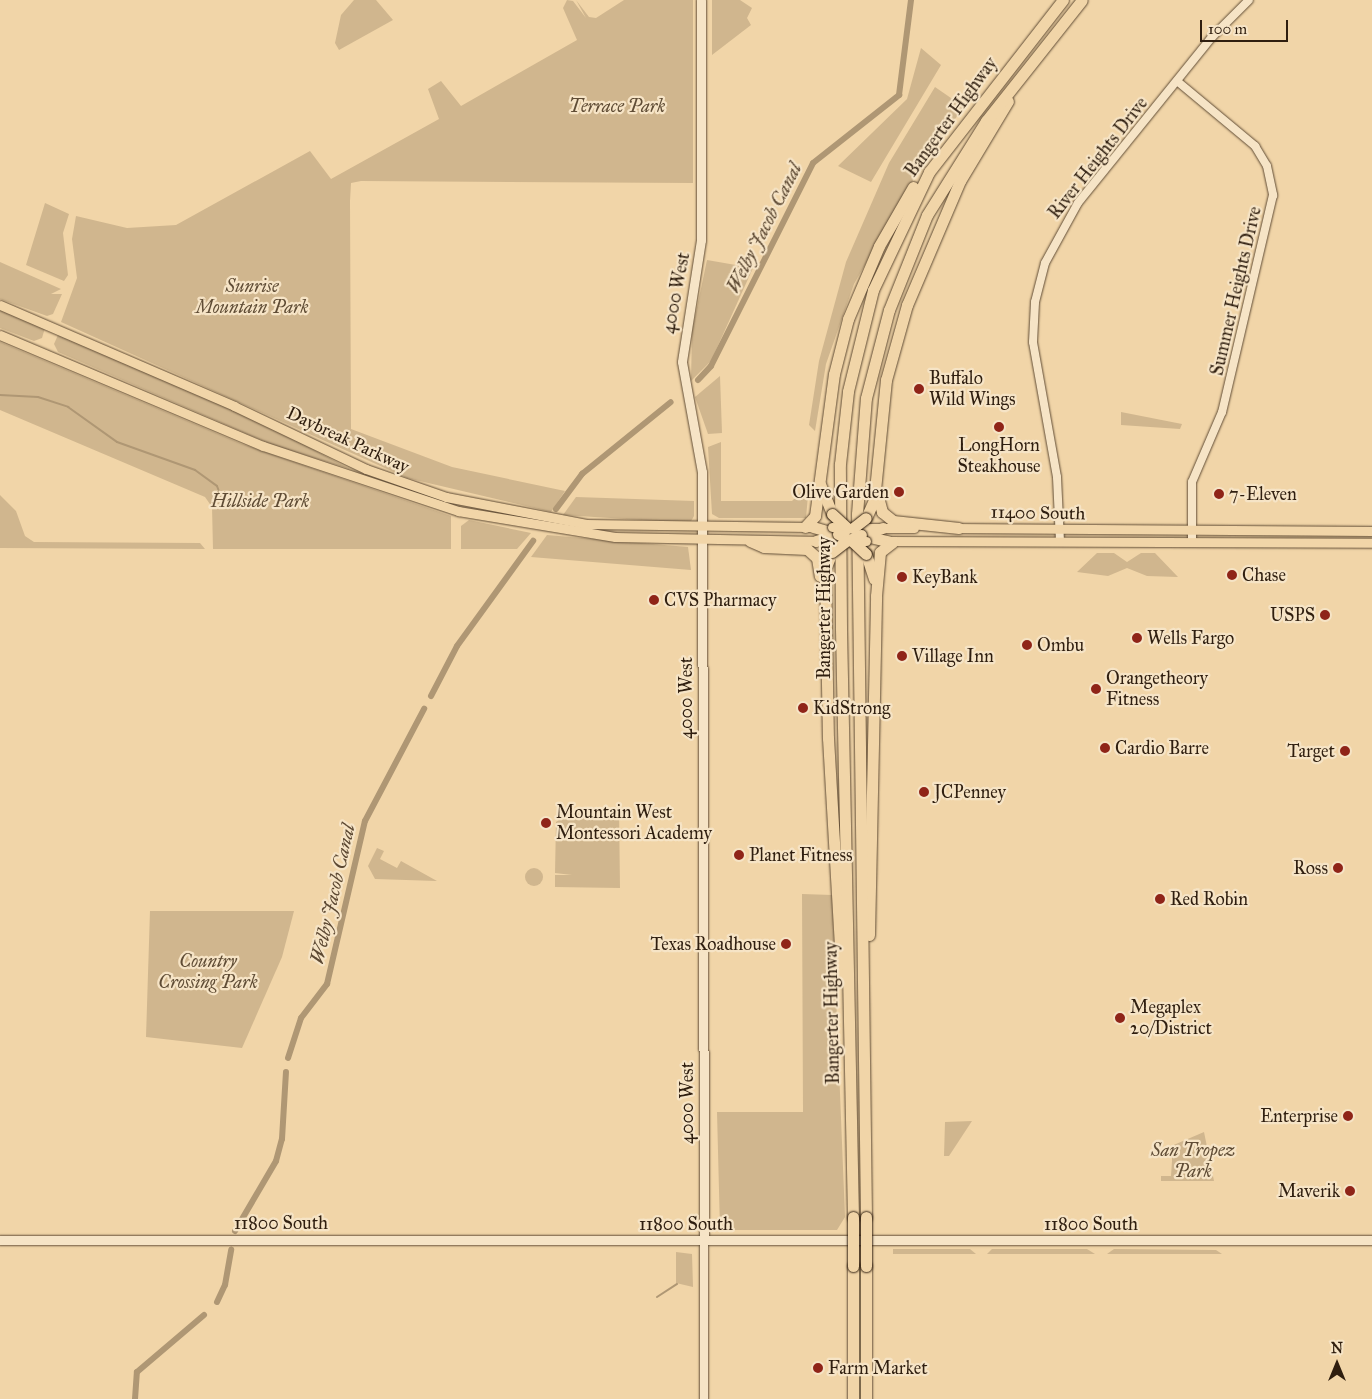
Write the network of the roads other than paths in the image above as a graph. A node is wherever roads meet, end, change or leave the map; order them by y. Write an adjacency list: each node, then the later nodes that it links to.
1 (701, 0): 13 (main road, 4000 West)
2 (1063, 0): 7 (highway, Bangerter Highway)
3 (1082, 0): 5 (highway, Bangerter Highway)
4 (1249, 0): 6 (street, River Heights Drive)
5 (1026, 69): 11 (highway); 31 (highway, Bangerter Highway)
6 (1177, 81): 16 (street, River Heights Drive); 17 (street, Summer Heights Drive)
7 (929, 172): 10 (highway); 32 (highway, Bangerter Highway)
8 (0, 305): 13 (main road, Daybreak Parkway)
9 (0, 335): 21 (main road, Daybreak Parkway)
10 (819, 477): 12 (highway); 20 (highway, bridge)
11 (876, 486): 15 (highway); 20 (highway)
12 (809, 527): 13 (main road); 20 (highway)
13 (702, 528): 21 (main road, 4000 West)
14 (883, 528): 15 (main road, 11400 South); 20 (highway)
15 (959, 528): 16 (main road, 11400 South)
16 (1059, 530): 17 (main road, 11400 South); 23 (street, River Heights Drive)
17 (1192, 531): 18 (main road, 11400 South); 25 (street, Summer Heights Drive)
18 (1307, 532): 19 (main road, 11400 South); 26 (main road)
19 (1372, 532): 27 (main road)
20 (847, 535): 22 (main road); 24 (highway); 29 (highway, bridge); 30 (highway)
21 (702, 541): 22 (main road); 34 (main road, 4000 West)
22 (750, 541): 30 (highway)
23 (1060, 541): 24 (main road, 11400 South); 25 (main road, 11400 South)
24 (890, 542): 29 (highway)
25 (1192, 542): 26 (main road, 11400 South)
26 (1257, 543): 27 (main road, 11400 South)
27 (1307, 543): 28 (main road, 11400 South)
28 (1372, 543)
29 (876, 596): 31 (highway)
30 (825, 597): 32 (highway)
31 (864, 961): 38 (highway, Bangerter Highway, bridge)
32 (850, 1053): 37 (highway, Bangerter Highway, bridge)
33 (0, 1240): 34 (main road, 11800 South)
34 (704, 1240): 35 (main road, 11800 South); 36 (street, 4000 West)
35 (1372, 1240)
36 (704, 1399)
37 (853, 1399)
38 (866, 1399)

